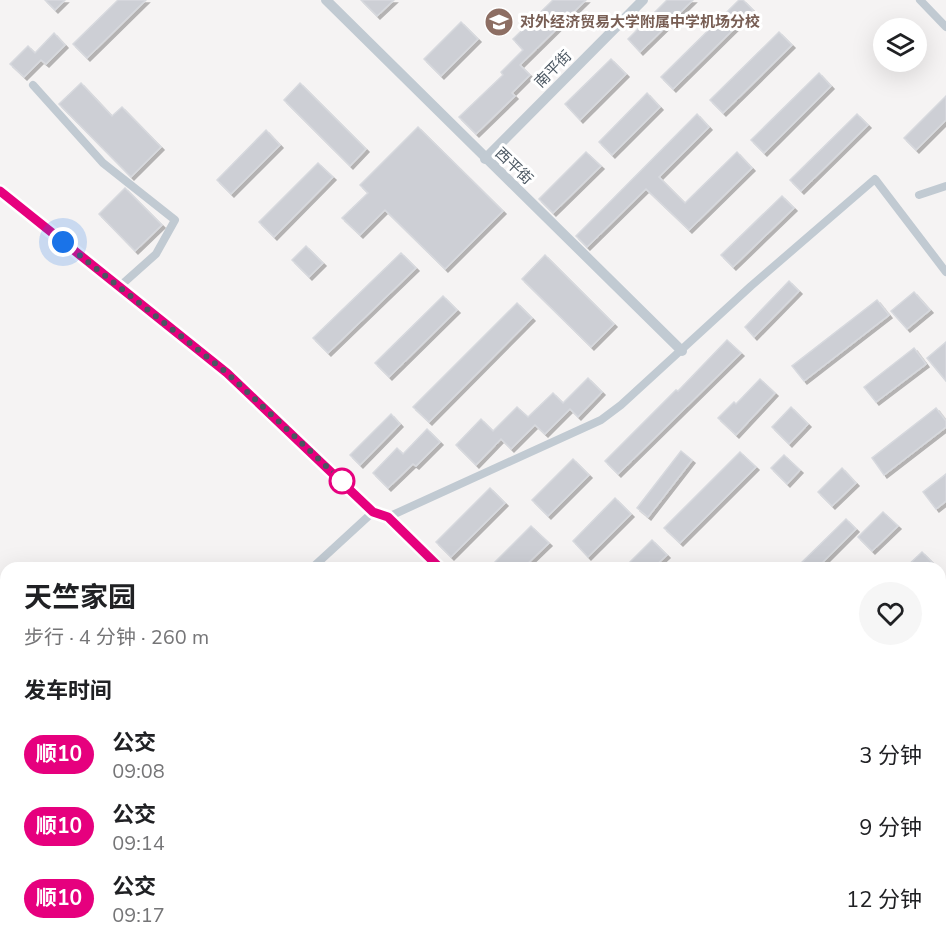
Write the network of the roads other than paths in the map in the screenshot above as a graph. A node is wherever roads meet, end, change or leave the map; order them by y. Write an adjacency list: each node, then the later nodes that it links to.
1 (326, 0): 6 (street, 西平街)
2 (644, 0): 6 (street, 南平街)
3 (920, 0): 4 (street)
4 (946, 27)
5 (33, 85): 11 (street)
6 (485, 159): 12 (street, 西平街)
7 (946, 186): 9 (street)
8 (0, 191): 11 (street)
9 (919, 195)
10 (946, 272): 12 (street)
11 (119, 287): 13 (street)
12 (682, 351): 14 (street)
13 (373, 512): 14 (street); 15 (street)
14 (388, 517): 16 (street)
15 (319, 562)
16 (434, 562)

